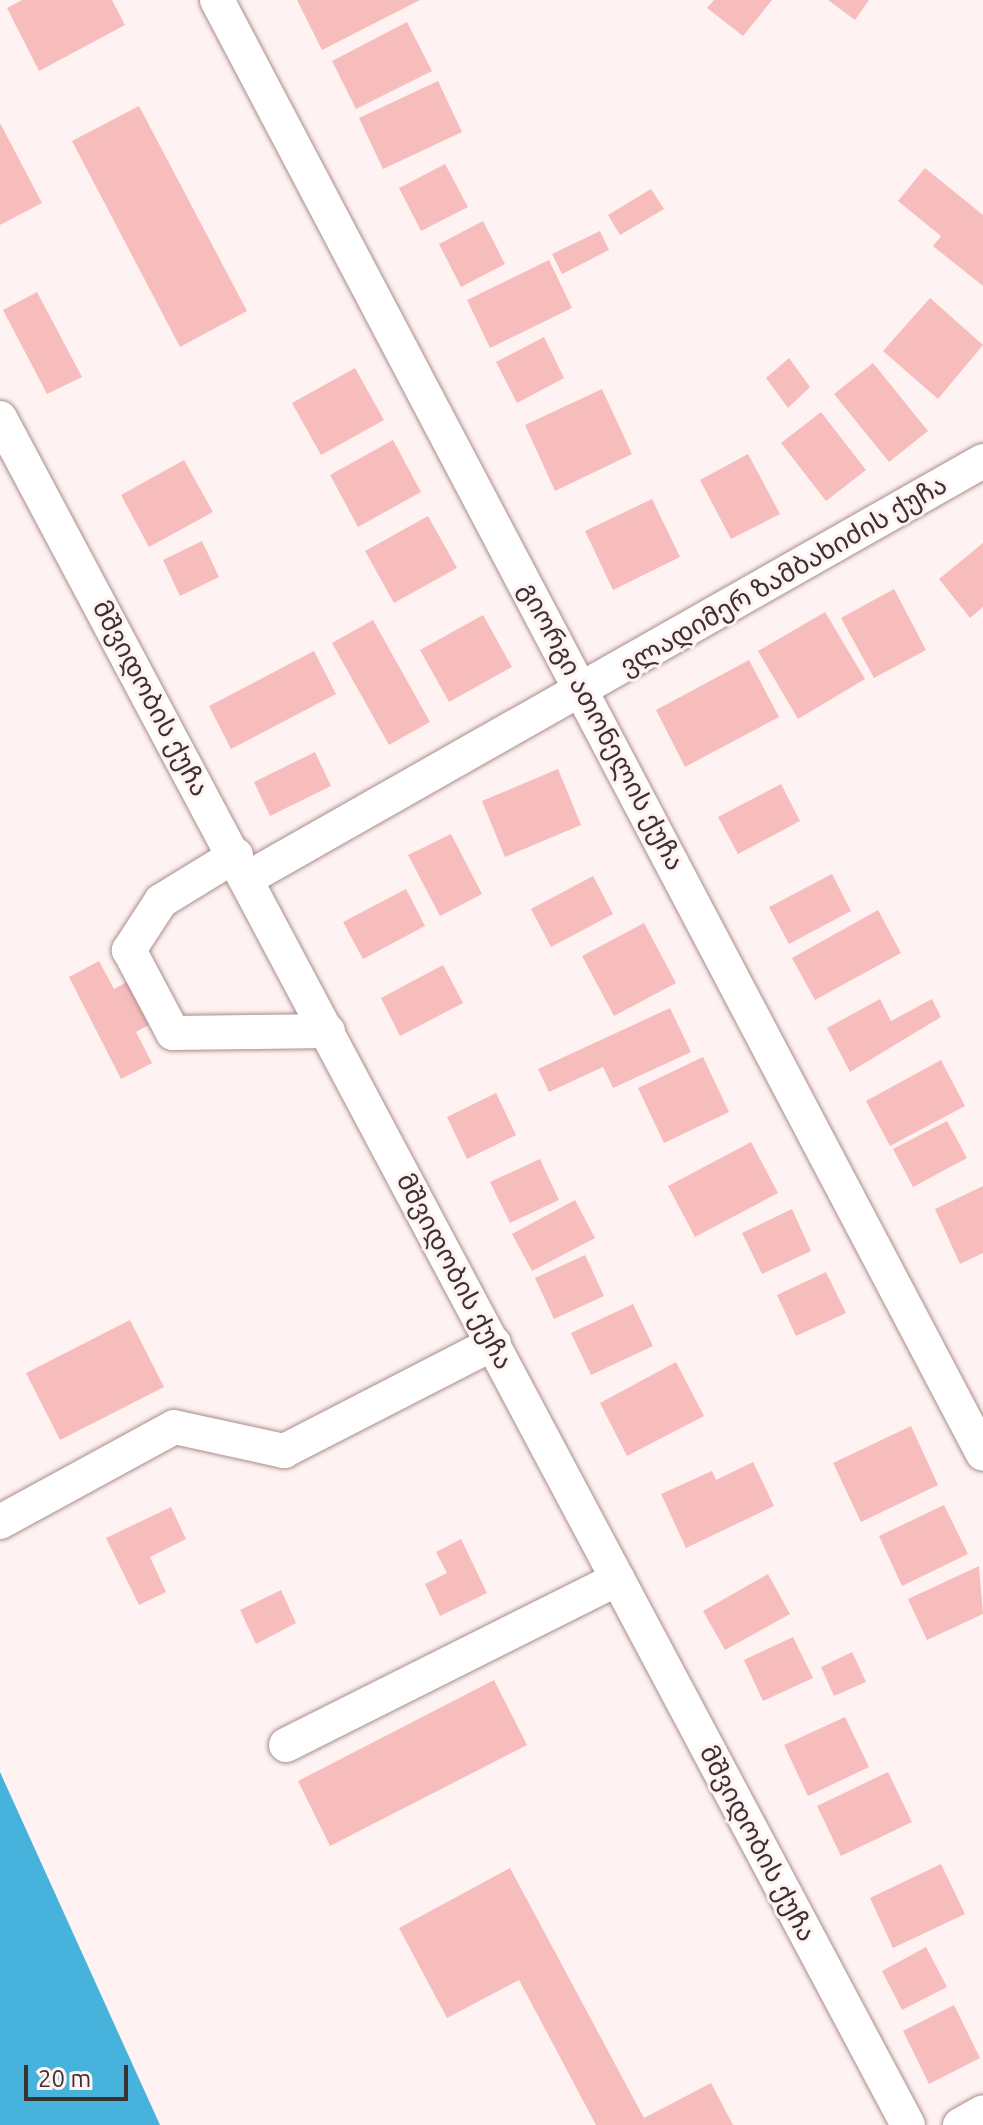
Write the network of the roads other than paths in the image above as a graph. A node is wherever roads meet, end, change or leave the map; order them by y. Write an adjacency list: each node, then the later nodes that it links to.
1 (217, 0): 4 (street, გიორგი ათონელის ქუჩა)
2 (0, 418): 5 (street, მშვიდობის ქუჩა)
3 (983, 461): 4 (street, ვლადიმერ ზამბახიძის ქუჩა)
4 (584, 689): 5 (street, ვლადიმერ ზამბახიძის ქუჩა); 8 (street, გიორგი ათონელის ქუჩა)
5 (242, 867): 6 (street, მშვიდობის ქუჩა); 6 (street, ვლადიმერ ზამბახიძის ქუჩა)
6 (328, 1031): 7 (street, მშვიდობის ქუჩა)
7 (494, 1343): 9 (street); 10 (street, მშვიდობის ქუჩა)
8 (983, 1454)
9 (0, 1522)
10 (618, 1579): 11 (street); 13 (street, მშვიდობის ქუჩა)
11 (286, 1745)
12 (983, 2112): 14 (street)
13 (908, 2125)
14 (960, 2125)

